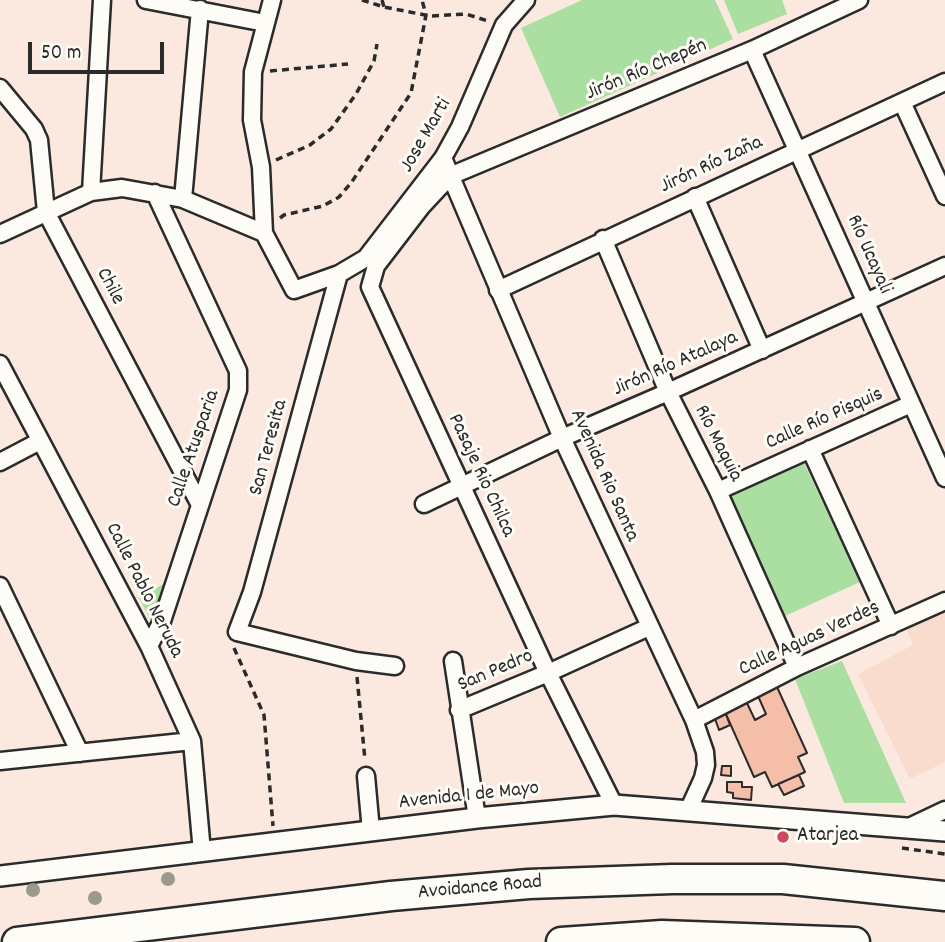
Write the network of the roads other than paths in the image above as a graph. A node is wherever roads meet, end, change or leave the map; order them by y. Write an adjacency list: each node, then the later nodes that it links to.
1 (102, 0): 15 (street)
2 (146, 0): 6 (street)
3 (272, 0): 7 (street)
4 (526, 0): 13 (street, Jose Marti)
5 (859, 0): 8 (street, Jirón Río Chepén)
6 (200, 9): 7 (street); 19 (street)
7 (265, 23): 21 (street)
8 (752, 50): 12 (street, Río Ucayali); 14 (street, Jirón Río Chepén)
9 (945, 82): 11 (street, Jirón Río Zaña)
10 (0, 88): 20 (street, Chile)
11 (902, 102): 12 (street, Jirón Río Zaña); 17 (street)
12 (797, 150): 18 (street, Jirón Río Zaña); 27 (street, Río Ucayali)
13 (443, 158): 14 (street, Avenida Rio Santa); 25 (street, Jose Marti)
14 (450, 176): 26 (street, Avenida Rio Santa); 37 (street, Pasaje Rio Chilca)
15 (91, 192): 16 (street); 20 (street)
16 (155, 193): 19 (street); 39 (street, Calle Atusparia)
17 (945, 196)
18 (695, 197): 23 (street, Jirón Río Zaña); 28 (street)
19 (183, 199): 21 (street)
20 (46, 212): 22 (street); 39 (street, Chile)
21 (264, 233): 25 (street, Jose Marti)
22 (0, 234)
23 (603, 239): 26 (street, Jirón Río Zaña); 30 (street, Río Maquia)
24 (945, 266): 27 (street, Jirón Río Atalaya)
25 (340, 274): 48 (street, San Teresita)
26 (498, 290): 32 (street, Avenida Rio Santa)
27 (866, 303): 28 (street, Jirón Río Atalaya); 31 (street, Río Ucayali)
28 (762, 350): 30 (street, Jirón Río Atalaya)
29 (0, 364): 33 (street, Calle Pablo Neruda)
30 (668, 392): 32 (street, Jirón Río Atalaya); 38 (street, Río Maquia)
31 (911, 404): 34 (street, Calle Río Pisquis); 36 (street, Río Ucayali)
32 (562, 438): 37 (street, Jirón Río Atalaya); 45 (street, Avenida Rio Santa)
33 (40, 441): 35 (street); 46 (street, Calle Pablo Neruda)
34 (810, 449): 38 (street, Calle Río Pisquis); 44 (street)
35 (0, 462)
36 (945, 478)
37 (461, 486): 40 (street, Jirón Río Atalaya); 50 (street, Pasaje Rio Chilca)
38 (718, 491): 49 (street, Río Maquia)
39 (199, 503): 46 (street, Calle Atusparia)
40 (424, 504)
41 (0, 586): 43 (street)
42 (945, 601): 44 (street, Calle Aguas Verdes)
43 (7, 615): 54 (street)
44 (891, 626): 49 (street, Calle Aguas Verdes)
45 (649, 627): 50 (street, San Pedro); 52 (street, Avenida Rio Santa)
46 (149, 646): 53 (street, Calle Pablo Neruda)
47 (453, 662): 51 (street)
48 (395, 666)
49 (797, 667): 52 (street, Calle Aguas Verdes)
50 (548, 673): 51 (street, San Pedro); 57 (street, Pasaje Rio Chilca)
51 (459, 710): 60 (street, San Pedro)
52 (694, 720): 59 (street, Avenida Rio Santa)
53 (192, 741): 54 (street); 64 (street, Calle Pablo Neruda)
54 (80, 753): 55 (street)
55 (2, 758)
56 (366, 776): 62 (street)
57 (614, 805): 59 (street, Avenida 1 de Mayo); 60 (street, Avenida 1 de Mayo)
58 (945, 810): 61 (street)
59 (688, 811): 61 (street, Avenida 1 de Mayo)
60 (477, 818): 62 (street, Avenida 1 de Mayo)
61 (907, 828): 63 (street, Avenida 1 de Mayo)
62 (371, 831): 64 (street, Avenida 1 de Mayo)
63 (945, 831)
64 (202, 852): 65 (street, Avenida 1 de Mayo)
65 (0, 876)
66 (945, 896): 68 (highway, Avoidance Road)
67 (673, 939): 69 (highway); 70 (highway)
68 (17, 942)
69 (561, 942)
70 (855, 942)

